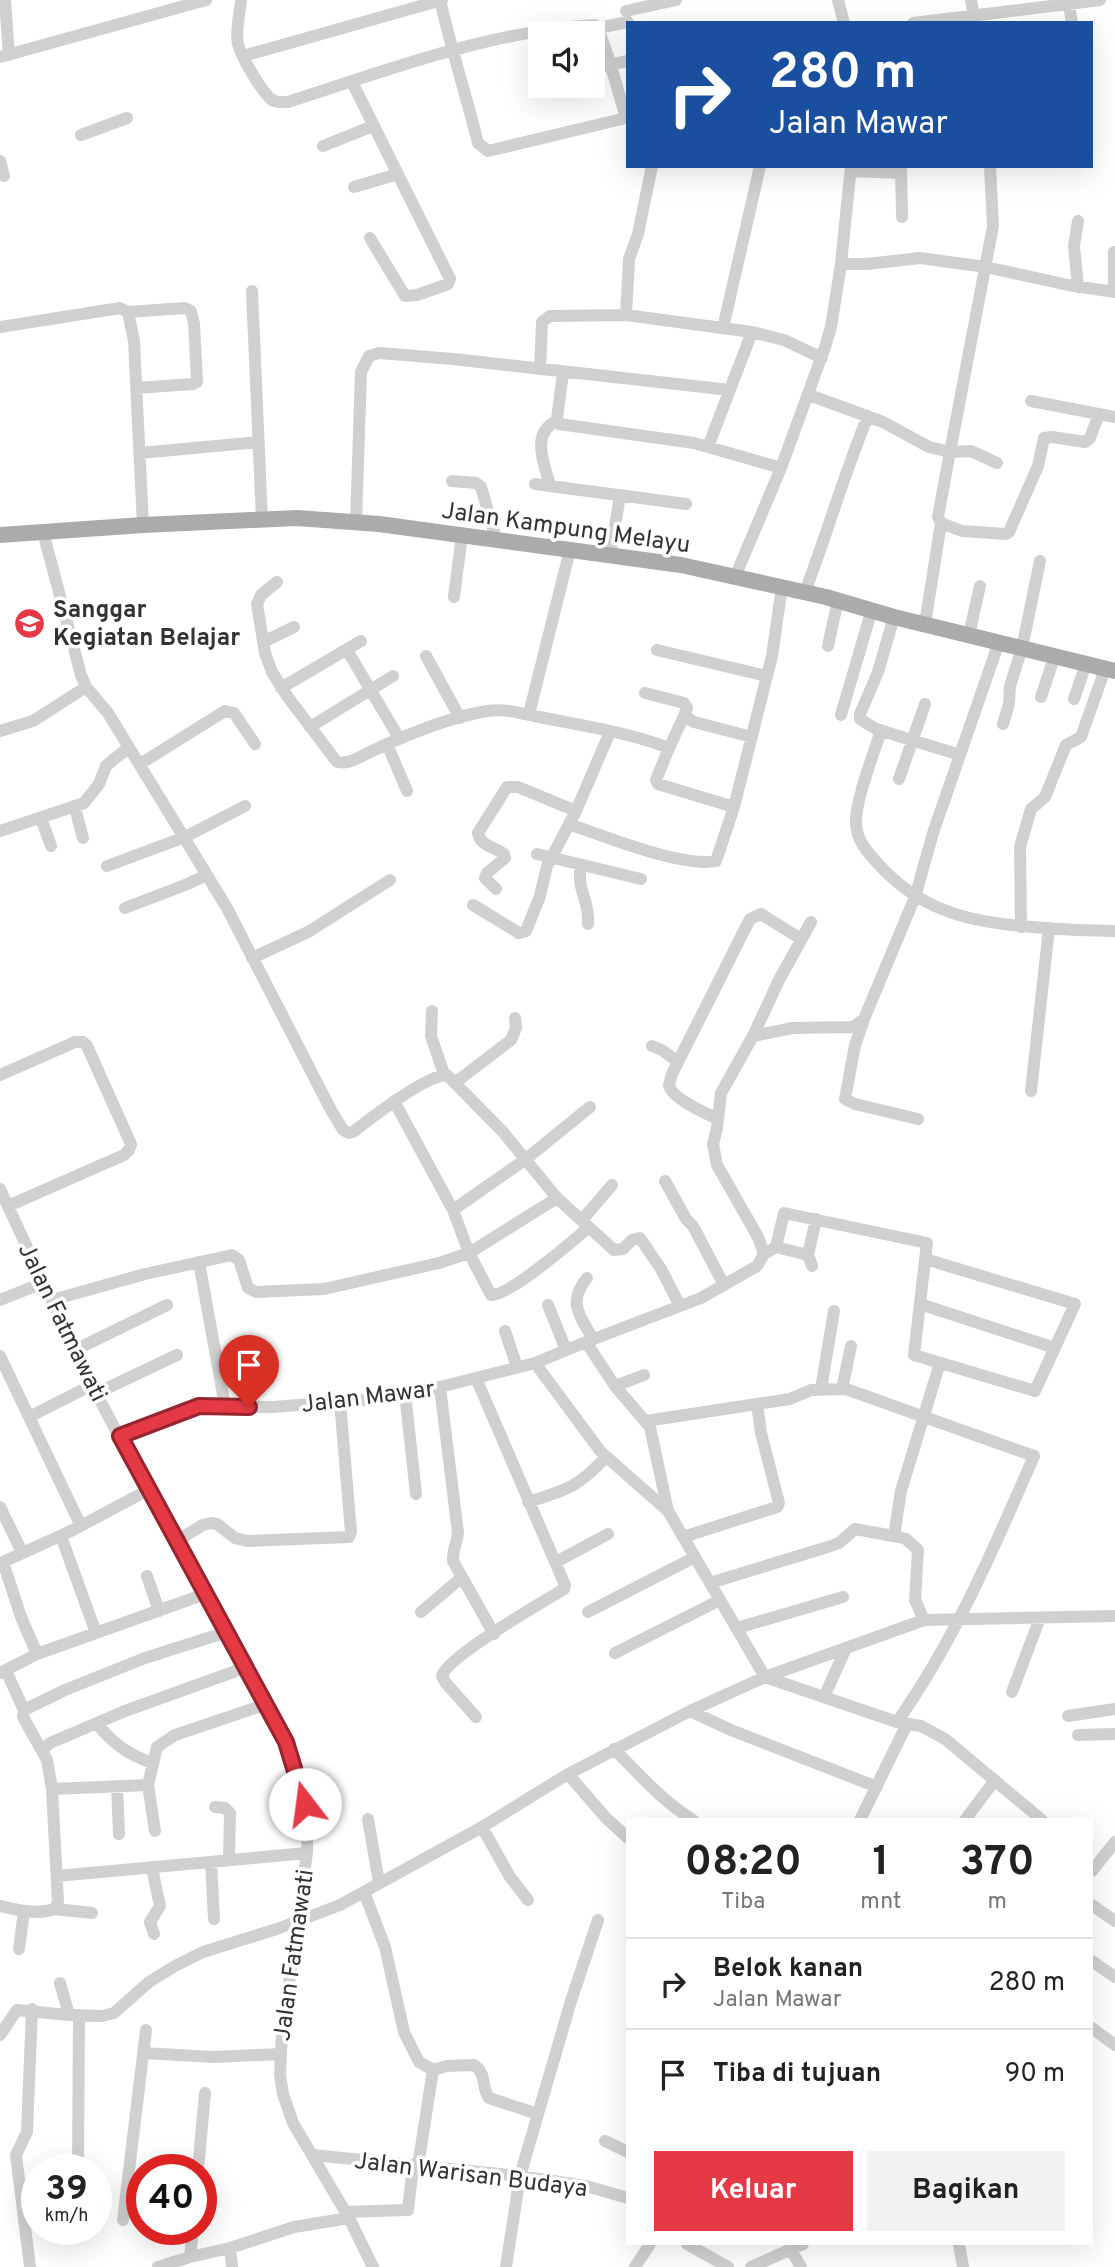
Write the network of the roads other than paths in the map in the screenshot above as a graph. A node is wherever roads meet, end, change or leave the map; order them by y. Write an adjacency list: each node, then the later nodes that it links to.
1 (5, 0): 20 (street)
2 (206, 0): 20 (street)
3 (241, 0): 21 (street)
4 (441, 0): 19 (street); 21 (street)
5 (676, 0): 10 (street)
6 (838, 0): 13 (street)
7 (971, 0): 11 (street)
8 (1100, 0): 9 (street)
9 (1069, 5): 12 (street); 15 (street)
10 (626, 14): 16 (street)
11 (974, 17): 12 (street); 14 (street)
12 (1010, 17)
13 (843, 21)
14 (933, 21)
15 (1072, 21)
16 (605, 24)
17 (528, 35): 19 (street)
18 (605, 48): 23 (street)
19 (452, 51): 25 (street); 28 (street)
20 (5, 56)
21 (243, 56): 25 (street)
22 (626, 61): 23 (street)
23 (609, 65): 24 (street); 26 (street)
24 (605, 66)
25 (352, 82): 29 (street)
26 (626, 115)
27 (127, 118): 30 (street)
28 (626, 118)
29 (373, 126): 31 (street); 38 (street)
30 (81, 135)
31 (323, 146)
32 (0, 161): 39 (street)
33 (652, 168): 51 (street)
34 (760, 168): 53 (street)
35 (990, 168): 46 (street)
36 (851, 169): 37 (street); 45 (street)
37 (901, 169): 41 (street)
38 (398, 174): 40 (street); 43 (street)
39 (4, 176)
40 (354, 187)
41 (902, 217)
42 (1078, 221): 47 (street)
43 (370, 238)
44 (1114, 252): 49 (street)
45 (841, 264): 46 (street); 55 (street)
46 (986, 267): 47 (street); 68 (street)
47 (1078, 287): 49 (street)
48 (252, 291): 66 (street)
49 (1114, 292)
50 (128, 312): 52 (street); 58 (street); 58 (street)
51 (626, 315): 53 (street); 56 (street)
52 (0, 327)
53 (723, 328): 54 (street)
54 (752, 332): 55 (street); 59 (street)
55 (822, 358): 60 (street)
56 (540, 369): 57 (street); 78 (street)
57 (563, 373): 59 (street); 65 (street)
58 (136, 388): 69 (street)
59 (730, 390): 67 (street)
60 (809, 395): 63 (street); 71 (street)
61 (1031, 401): 62 (street)
62 (1098, 414): 64 (street); 79 (street)
63 (868, 416): 68 (street); 92 (street)
64 (1115, 417)
65 (557, 421): 67 (street); 74 (street)
66 (258, 442): 69 (street); 77 (street)
67 (708, 447): 71 (street)
68 (950, 452): 70 (street); 79 (street)
69 (139, 453): 80 (street)
70 (997, 463)
71 (781, 468): 88 (street)
72 (452, 481): 84 (street)
73 (535, 484): 74 (street)
74 (550, 485): 75 (street)
75 (620, 496): 76 (street); 86 (street)
76 (687, 504)
77 (262, 520): 78 (main road, Jalan Kampung Melayu); 80 (main road, Jalan Kampung Melayu)
78 (356, 523): 82 (main road, Jalan Kampung Melayu)
79 (941, 523): 97 (street)
80 (143, 525): 81 (main road, Jalan Kampung Melayu)
81 (43, 532): 83 (main road, Jalan Kampung Melayu); 113 (street)
82 (462, 534): 84 (main road, Jalan Kampung Melayu); 93 (street)
83 (0, 535)
84 (496, 540): 85 (main road, Jalan Kampung Melayu)
85 (570, 550): 86 (main road, Jalan Kampung Melayu); 120 (street)
86 (611, 556): 88 (main road, Jalan Kampung Melayu)
87 (1040, 561): 104 (street)
88 (735, 577): 91 (main road, Jalan Kampung Melayu)
89 (277, 583): 101 (street)
90 (980, 586): 99 (street)
91 (782, 587): 92 (main road, Jalan Kampung Melayu); 112 (street)
92 (805, 592): 94 (main road, Jalan Kampung Melayu)
93 (454, 597)
94 (838, 600): 95 (main road, Jalan Kampung Melayu); 103 (street)
95 (872, 610): 96 (main road, Jalan Kampung Melayu); 121 (street)
96 (894, 617): 97 (main road, Jalan Kampung Melayu); 126 (street)
97 (925, 624): 99 (main road, Jalan Kampung Melayu)
98 (294, 627): 101 (street)
99 (969, 635): 102 (main road, Jalan Kampung Melayu)
100 (361, 641): 105 (street)
101 (263, 642): 114 (street)
102 (999, 642): 104 (main road, Jalan Kampung Melayu); 136 (street)
103 (828, 646)
104 (1021, 648): 107 (main road, Jalan Kampung Melayu); 124 (street)
105 (347, 650): 114 (street); 115 (street)
106 (657, 650): 112 (street)
107 (1055, 655): 109 (main road, Jalan Kampung Melayu); 117 (street)
108 (426, 656): 123 (street)
109 (1086, 663): 110 (main road, Jalan Kampung Melayu); 118 (street)
110 (1110, 670): 163 (street)
111 (393, 676): 115 (street)
112 (767, 676): 129 (street)
113 (86, 687): 127 (street); 134 (street)
114 (281, 688): 125 (street)
115 (371, 690): 125 (street); 130 (street)
116 (645, 693): 122 (street)
117 (1041, 697)
118 (1074, 699)
119 (925, 704): 131 (street)
120 (529, 714): 123 (street); 128 (street)
121 (841, 715)
122 (684, 716): 129 (street); 135 (street)
123 (460, 718): 130 (street)
124 (1003, 724)
125 (310, 727): 133 (street)
126 (881, 730): 131 (street); 158 (street)
127 (0, 731)
128 (610, 732): 135 (street); 143 (street)
129 (752, 737): 141 (street)
130 (399, 738): 133 (street)
131 (912, 741): 136 (street); 138 (street)
132 (255, 744): 137 (street)
133 (387, 744): 139 (street)
134 (129, 747): 137 (street); 142 (street)
135 (669, 748): 141 (street)
136 (960, 755): 158 (street)
137 (140, 764): 147 (street)
138 (899, 779)
139 (407, 790)
140 (245, 806): 147 (street)
141 (734, 807): 145 (street)
142 (75, 808): 144 (street); 148 (street)
143 (576, 811): 145 (street); 157 (street)
144 (41, 818): 146 (street); 149 (street)
145 (569, 824): 151 (street)
146 (0, 831)
147 (184, 837): 153 (street); 154 (street)
148 (83, 838)
149 (51, 846)
150 (537, 854): 151 (street)
151 (552, 857): 152 (street); 159 (street)
152 (581, 865): 155 (street); 162 (street)
153 (107, 866)
154 (207, 874): 160 (street); 167 (street)
155 (641, 878)
156 (390, 880): 167 (street)
157 (496, 889)
158 (915, 897): 163 (street); 170 (street)
159 (473, 905)
160 (125, 908)
161 (811, 922): 166 (street)
162 (588, 924)
163 (1021, 927): 164 (street)
164 (1049, 928): 165 (street); 177 (street)
165 (1115, 931)
166 (801, 939): 171 (street); 173 (street)
167 (252, 958): 178 (street)
168 (432, 1011): 174 (street)
169 (515, 1018): 176 (street)
170 (855, 1031): 171 (street); 181 (street)
171 (753, 1036): 180 (street)
172 (652, 1046): 173 (street)
173 (678, 1062): 180 (street)
174 (444, 1074): 176 (street); 178 (street)
175 (0, 1075): 187 (street)
176 (456, 1082): 182 (street)
177 (1031, 1091)
178 (394, 1101): 188 (street)
179 (590, 1107): 182 (street)
180 (718, 1119): 193 (street)
181 (918, 1119)
182 (526, 1159): 186 (street); 188 (street)
183 (665, 1181): 198 (street)
184 (612, 1185): 190 (street)
185 (0, 1189): 187 (street, Jalan Fatmawati)
186 (557, 1198): 190 (street); 192 (street)
187 (8, 1206): 197 (street, Jalan Fatmawati)
188 (453, 1210): 192 (street)
189 (816, 1219): 191 (street); 191 (street); 194 (street)
190 (586, 1224): 192 (street); 204 (street)
191 (776, 1247): 193 (street, Jalan Mawar)
192 (469, 1253): 195 (street)
193 (764, 1254): 198 (street, Jalan Mawar)
194 (925, 1259): 201 (street); 209 (street)
195 (199, 1262): 200 (street); 227 (street)
196 (587, 1278): 207 (street)
197 (43, 1283): 199 (street); 200 (street, Jalan Fatmawati)
198 (724, 1285): 204 (street, Jalan Mawar)
199 (0, 1300)
200 (52, 1300): 210 (street, Jalan Fatmawati)
201 (920, 1304): 209 (street); 209 (street)
202 (167, 1305): 210 (street)
203 (548, 1305): 211 (street)
204 (680, 1307): 207 (street, Jalan Mawar)
205 (834, 1311): 222 (street)
206 (505, 1331): 216 (street)
207 (590, 1340): 211 (street, Jalan Mawar); 219 (street)
208 (850, 1346): 223 (street)
209 (1055, 1348)
210 (75, 1350): 221 (street, Jalan Fatmawati)
211 (566, 1350): 214 (street, Jalan Mawar)
212 (177, 1355): 221 (street)
213 (0, 1356): 229 (street)
214 (535, 1363): 216 (street, Jalan Mawar); 232 (street)
215 (939, 1366): 228 (street)
216 (517, 1367): 218 (street, Jalan Mawar)
217 (644, 1375): 219 (street)
218 (476, 1378): 220 (street, Jalan Mawar); 235 (street)
219 (615, 1385): 230 (street)
220 (440, 1387): 224 (street, Jalan Mawar); 248 (street)
221 (95, 1389): 229 (street); 231 (street, Jalan Fatmawati)
222 (821, 1389): 223 (street); 226 (street)
223 (842, 1389): 228 (street)
224 (405, 1393): 225 (street, Jalan Mawar); 234 (street)
225 (340, 1402): 227 (street, Jalan Mawar); 243 (street)
226 (757, 1404): 230 (street); 242 (street)
227 (225, 1406): 231 (street, Jalan Mawar)
228 (923, 1416): 241 (street); 257 (street)
229 (29, 1417): 238 (street)
230 (646, 1422): 237 (street)
231 (120, 1436): 233 (street, Jalan Fatmawati)
232 (606, 1457): 235 (street); 237 (street)
233 (148, 1490): 238 (street); 243 (street, Jalan Fatmawati)
234 (416, 1494)
235 (528, 1502): 246 (street)
236 (0, 1507): 244 (street)
237 (668, 1511): 242 (street)
238 (81, 1526): 240 (street)
239 (608, 1534): 246 (street)
240 (61, 1535): 244 (street); 262 (street)
241 (894, 1536): 249 (street); 259 (street)
242 (683, 1537): 245 (street)
243 (176, 1541): 250 (street, Jalan Fatmawati)
244 (22, 1552): 266 (street)
245 (695, 1557): 249 (street); 255 (street)
246 (556, 1562): 263 (street)
247 (147, 1576): 253 (street)
248 (461, 1578): 254 (street); 263 (street)
249 (710, 1583): 252 (street)
250 (205, 1594): 253 (street); 261 (street, Jalan Fatmawati)
251 (843, 1597): 260 (street)
252 (720, 1600): 260 (street); 265 (street)
253 (159, 1611): 262 (street)
254 (421, 1612)
255 (588, 1612)
256 (1115, 1616): 258 (street)
257 (960, 1618): 258 (street); 259 (street); 279 (street)
258 (1040, 1618): 270 (street)
259 (924, 1620): 264 (street)
260 (737, 1628): 269 (street)
261 (227, 1632): 267 (street, Jalan Fatmawati); 274 (street)
262 (96, 1633): 266 (street)
263 (494, 1634): 277 (street)
264 (846, 1648): 269 (street); 271 (street)
265 (615, 1653)
266 (37, 1654): 268 (street)
267 (247, 1667): 272 (street, Jalan Fatmawati); 278 (street)
268 (3, 1672): 274 (street)
269 (765, 1677): 271 (street); 275 (street)
270 (1012, 1692)
271 (824, 1697): 279 (street)
272 (267, 1704): 284 (street); 302 (street, Jalan Fatmawati)
273 (1115, 1709): 276 (street)
274 (24, 1710): 283 (street)
275 (690, 1710): 282 (street); 289 (street)
276 (1068, 1716)
277 (476, 1717)
278 (97, 1723): 283 (street); 284 (street)
279 (902, 1723): 286 (street); 289 (street)
280 (1115, 1734): 281 (street)
281 (1078, 1735)
282 (614, 1748): 285 (street); 292 (street)
283 (43, 1749): 290 (street)
284 (152, 1763): 287 (street)
285 (568, 1774): 297 (street); 300 (street)
286 (995, 1780): 294 (street); 295 (street)
287 (148, 1785): 288 (street); 298 (street)
288 (117, 1786): 290 (street); 299 (street)
289 (877, 1787): 293 (street)
290 (52, 1789): 308 (street)
291 (215, 1807): 304 (street)
292 (690, 1818)
293 (861, 1818)
294 (966, 1818)
295 (1040, 1818)
296 (368, 1819): 309 (street)
297 (482, 1828): 309 (street); 311 (street)
298 (155, 1831)
299 (119, 1834)
300 (626, 1836)
301 (1115, 1842): 303 (street)
302 (307, 1853): 304 (street); 320 (street, Jalan Fatmawati)
303 (1111, 1856): 306 (street)
304 (229, 1860): 305 (street)
305 (211, 1863): 307 (street); 317 (street)
306 (1093, 1867)
307 (152, 1868): 308 (street); 321 (street)
308 (57, 1876): 314 (street)
309 (379, 1883): 310 (street)
310 (364, 1892): 320 (street); 334 (street)
311 (528, 1900)
312 (0, 1906): 315 (street)
313 (1093, 1906): 319 (street)
314 (55, 1909): 315 (street); 316 (street)
315 (24, 1911): 322 (street)
316 (92, 1913)
317 (214, 1919)
318 (598, 1920): 336 (street)
319 (1115, 1921)
320 (298, 1922): 327 (street); 333 (street, Jalan Fatmawati)
321 (153, 1934)
322 (19, 1949)
323 (1093, 1962): 324 (street)
324 (1115, 1977)
325 (60, 1983): 327 (street)
326 (32, 2010): 327 (street); 330 (street); 354 (street)
327 (74, 2015): 339 (street)
328 (1093, 2029): 331 (street)
329 (146, 2030): 332 (street)
330 (0, 2035)
331 (1115, 2045)
332 (144, 2053): 333 (street); 346 (street)
333 (280, 2054): 341 (street, Jalan Fatmawati)
334 (433, 2070): 336 (street); 342 (street)
335 (205, 2094): 340 (street)
336 (538, 2114): 343 (street)
337 (605, 2141): 338 (street)
338 (626, 2151)
339 (78, 2154)
340 (199, 2154)
341 (313, 2155): 342 (street, Jalan Warisan Budaya); 345 (street, Jalan Fatmawati)
342 (416, 2166): 343 (street, Jalan Warisan Budaya); 345 (street)
343 (520, 2176): 344 (street, Jalan Warisan Budaya); 358 (street)
344 (626, 2198)
345 (347, 2215): 352 (street); 357 (street, Jalan Fatmawati)
346 (123, 2220)
347 (191, 2245): 353 (street)
348 (649, 2245): 359 (street)
349 (689, 2245): 360 (street)
350 (959, 2245): 363 (street)
351 (797, 2247): 361 (street); 362 (street)
352 (230, 2248): 353 (street); 356 (street)
353 (190, 2257): 355 (street)
354 (30, 2267)
355 (158, 2267)
356 (232, 2267)
357 (373, 2267)
358 (506, 2267)
359 (635, 2267)
360 (728, 2267)
361 (752, 2267)
362 (801, 2267)
363 (963, 2267)

